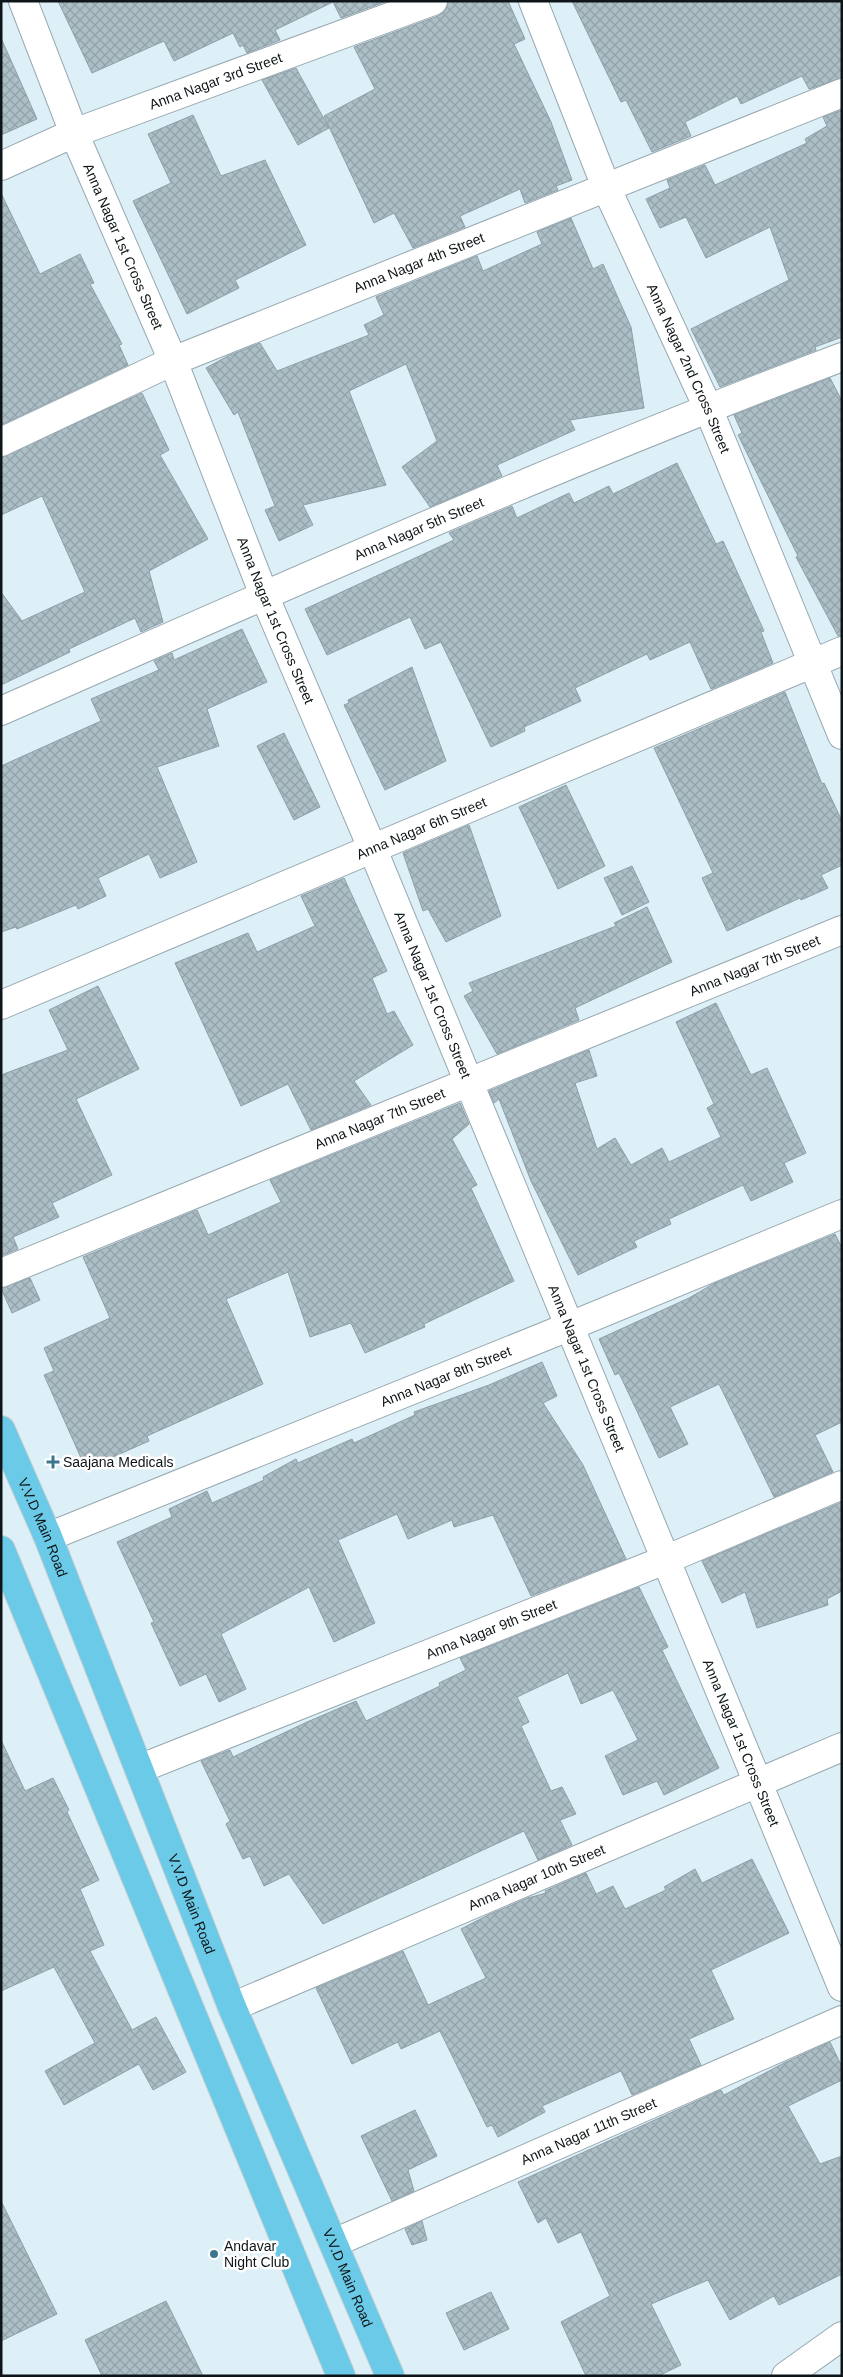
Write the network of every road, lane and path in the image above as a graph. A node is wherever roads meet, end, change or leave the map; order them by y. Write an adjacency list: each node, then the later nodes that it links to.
1 (23, 1): 5 (street, Anna Nagar 1st Cross Street)
2 (433, 1): 5 (street, Anna Nagar 3rd Street)
3 (533, 1): 7 (street, Anna Nagar 2nd Cross Street)
4 (842, 93): 7 (street, Anna Nagar 4th Street)
5 (74, 133): 6 (street, Anna Nagar 3rd Street); 9 (street, Anna Nagar 1st Cross Street)
6 (1, 166)
7 (606, 188): 9 (street, Anna Nagar 4th Street); 10 (street, Anna Nagar 2nd Cross Street)
8 (842, 358): 10 (street, Anna Nagar 5th Street)
9 (174, 361): 11 (street, Anna Nagar 4th Street); 12 (street, Anna Nagar 1st Cross Street)
10 (708, 408): 12 (street, Anna Nagar 5th Street); 14 (street, Anna Nagar 2nd Cross Street)
11 (1, 442)
12 (264, 595): 15 (street, Anna Nagar 5th Street); 17 (street, Anna Nagar 1st Cross Street)
13 (842, 651): 14 (street, Anna Nagar 6th Street)
14 (812, 664): 16 (street, Anna Nagar 2nd Cross Street); 17 (street, Anna Nagar 6th Street)
15 (1, 711)
16 (842, 735)
17 (373, 850): 19 (street, Anna Nagar 6th Street); 20 (street, Anna Nagar 1st Cross Street)
18 (842, 930): 20 (street, Anna Nagar 7th Street)
19 (1, 1005)
20 (468, 1083): 22 (street, Anna Nagar 7th Street); 23 (street, Anna Nagar 1st Cross Street)
21 (842, 1214): 23 (street, Anna Nagar 8th Street)
22 (1, 1273)
23 (568, 1327): 26 (street, Anna Nagar 8th Street); 28 (street, Anna Nagar 1st Cross Street)
24 (1, 1430): 26 (main road, V.V.D Main Road)
25 (842, 1485): 28 (street, Anna Nagar 9th Street)
26 (48, 1537): 30 (main road, V.V.D Main Road)
27 (1, 1550): 37 (main road)
28 (665, 1560): 30 (street, Anna Nagar 9th Street); 31 (street, Anna Nagar 1st Cross Street)
29 (842, 1747): 31 (street, Anna Nagar 10th Street)
30 (139, 1769): 33 (main road, V.V.D Main Road)
31 (757, 1783): 32 (street, Anna Nagar 1st Cross Street); 33 (street, Anna Nagar 10th Street)
32 (842, 1987)
33 (232, 2007): 35 (main road, V.V.D Main Road)
34 (842, 2020): 35 (street, Anna Nagar 11th Street)
35 (334, 2243): 38 (main road, V.V.D Main Road)
36 (842, 2336): 39 (street)
37 (341, 2376)
38 (390, 2376)
39 (786, 2376)

